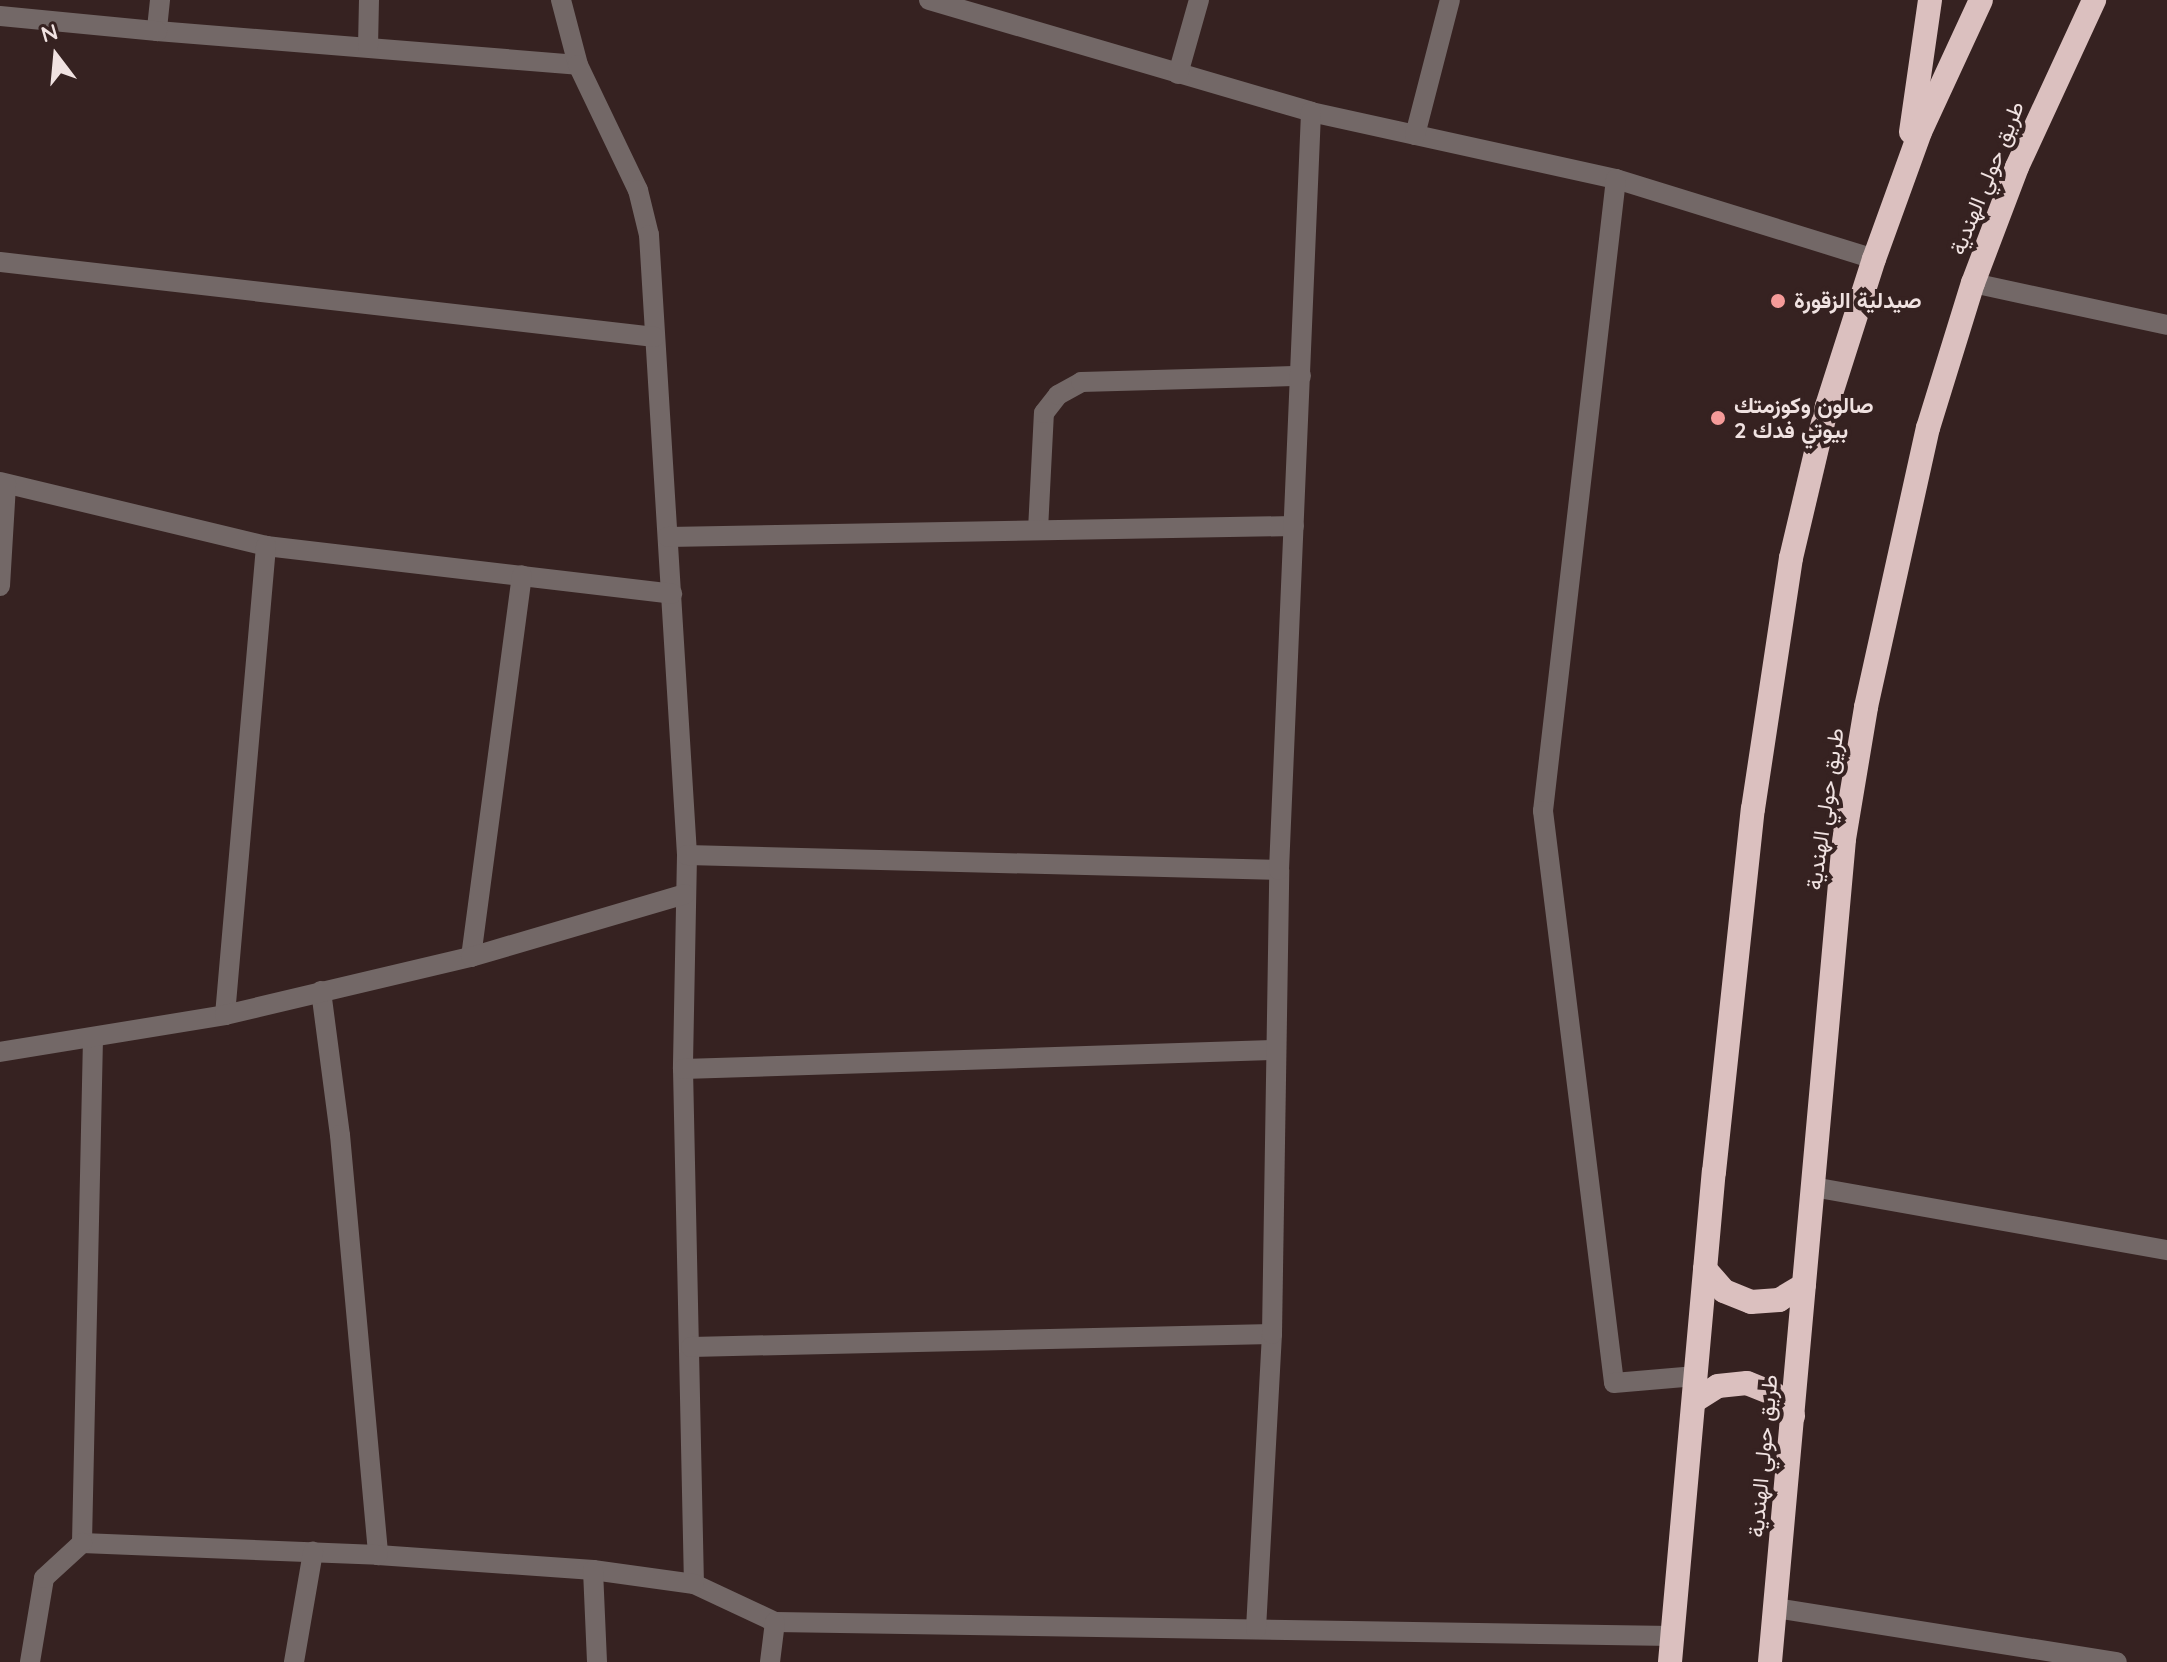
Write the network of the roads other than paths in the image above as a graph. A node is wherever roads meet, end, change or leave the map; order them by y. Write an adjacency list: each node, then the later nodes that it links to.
1 (160, 0): 11 (street)
2 (369, 0): 12 (street)
3 (561, 0): 13 (street)
4 (929, 0): 14 (street)
5 (1199, 0): 14 (street)
6 (1450, 0): 16 (street)
7 (1930, 0): 17 (highway)
8 (1981, 0): 17 (highway)
9 (2094, 0): 21 (highway, طريق حولي الهندية)
10 (0, 16): 11 (street)
11 (157, 31): 12 (street)
12 (368, 47): 13 (street)
13 (578, 65): 23 (street)
14 (1178, 74): 15 (street)
15 (1311, 112): 16 (street); 24 (street)
16 (1415, 135): 18 (street)
17 (1905, 174): 19 (highway)
18 (1616, 179): 19 (street); 49 (street)
19 (1874, 259): 45 (highway)
20 (0, 262): 23 (street)
21 (1973, 283): 22 (street); 43 (highway, طريق حولي الهندية)
22 (2167, 325)
23 (655, 337): 28 (street)
24 (1301, 376): 26 (street); 27 (street)
25 (3, 483): 29 (street); 31 (street)
26 (1294, 526): 27 (street); 34 (street)
27 (1038, 530): 28 (street)
28 (668, 537): 32 (street)
29 (266, 546): 30 (street); 38 (street)
30 (522, 575): 32 (street); 36 (street)
31 (0, 586)
32 (672, 594): 33 (street)
33 (687, 855): 34 (street); 35 (street)
34 (1279, 870): 40 (street)
35 (685, 894): 36 (street); 42 (street)
36 (471, 957): 37 (street)
37 (321, 991): 38 (street); 54 (street)
38 (225, 1015): 39 (street)
39 (93, 1038): 41 (street); 52 (street)
40 (1276, 1050): 42 (street); 47 (street)
41 (0, 1052)
42 (683, 1069): 48 (street)
43 (1813, 1187): 44 (street); 46 (highway, طريق حولي الهندية)
44 (2167, 1250)
45 (1705, 1269): 46 (highway); 49 (highway)
46 (1804, 1285): 51 (highway, طريق حولي الهندية)
47 (1272, 1334): 48 (street); 59 (street)
48 (691, 1347): 56 (street)
49 (1696, 1376): 50 (highway)
50 (1694, 1401): 51 (highway); 60 (highway)
51 (1793, 1416): 57 (highway, طريق حولي الهندية)
52 (82, 1543): 53 (street); 61 (street)
53 (313, 1552): 54 (street); 62 (street)
54 (378, 1555): 55 (street)
55 (593, 1570): 56 (street); 63 (street)
56 (694, 1584): 58 (street)
57 (1775, 1608): 66 (highway, طريق حولي الهندية); 67 (street)
58 (775, 1622): 59 (street); 64 (street)
59 (1256, 1629): 60 (street)
60 (1672, 1636): 65 (highway)
61 (30, 1662)
62 (294, 1662)
63 (597, 1662)
64 (770, 1662)
65 (1670, 1662)
66 (1770, 1662)
67 (2117, 1662)

